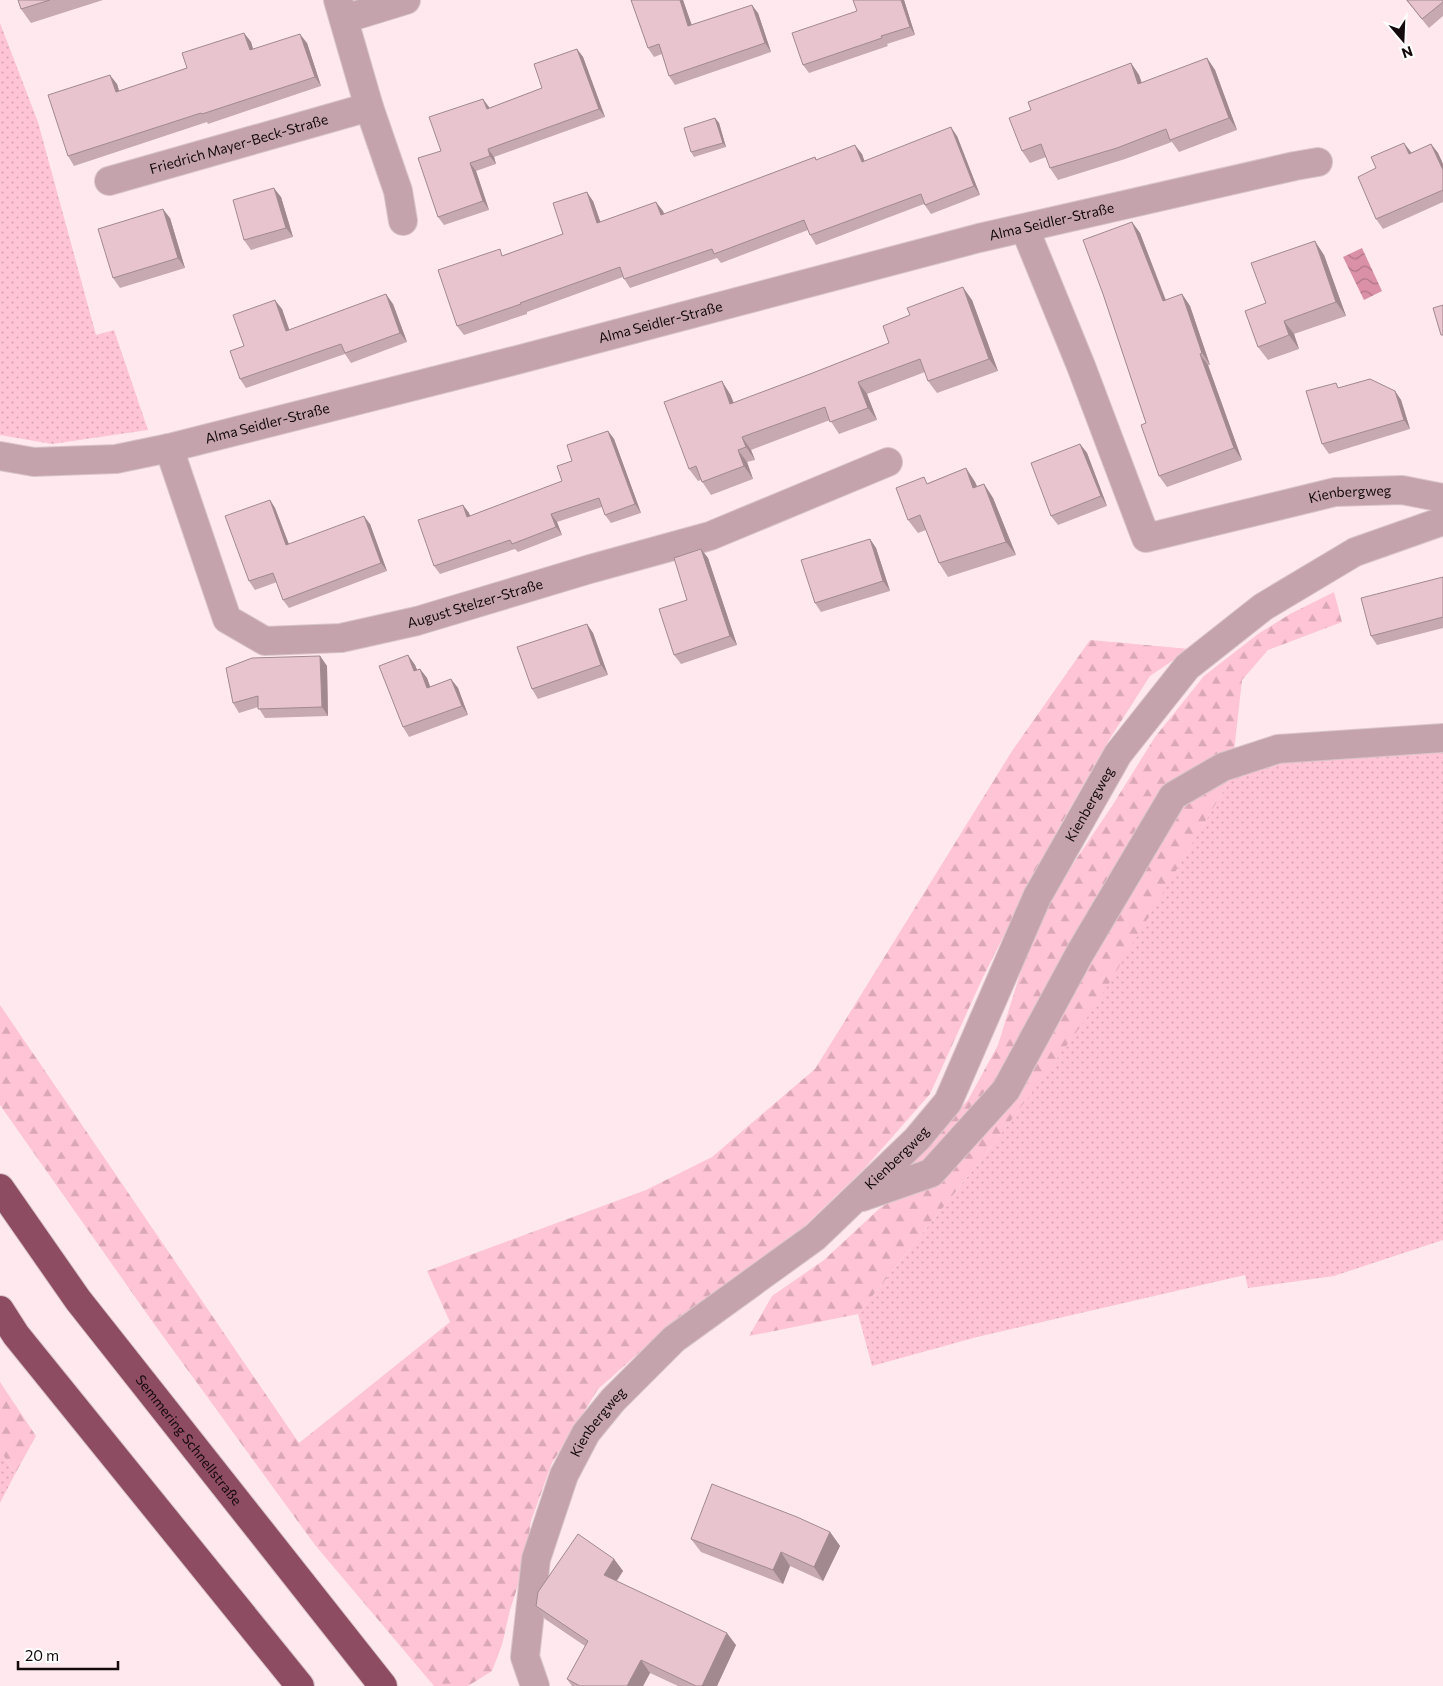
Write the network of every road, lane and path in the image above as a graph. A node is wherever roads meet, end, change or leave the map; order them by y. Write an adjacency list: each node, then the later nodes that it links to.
1 (406, 0): 2 (street)
2 (341, 10): 3 (street)
3 (369, 107): 5 (street, Friedrich Mayer-Beck-Straße); 6 (street)
4 (1318, 162): 7 (street, Alma Seidler-Straße)
5 (109, 181)
6 (403, 220)
7 (1025, 229): 8 (street, Alma Seidler-Straße); 11 (street, Kienbergweg)
8 (169, 448): 9 (street, Alma Seidler-Straße); 10 (street, August Stelzer-Straße)
9 (0, 456)
10 (888, 462)
11 (1443, 498)
12 (1443, 521): 15 (street, Kienbergweg)
13 (1443, 738): 15 (street, Kienbergweg)
14 (0, 1188): 18 (highway, Semmering Schnellstraße)
15 (854, 1200): 19 (street, Kienbergweg)
16 (0, 1310): 17 (highway)
17 (300, 1686)
18 (383, 1686)
19 (535, 1686)

